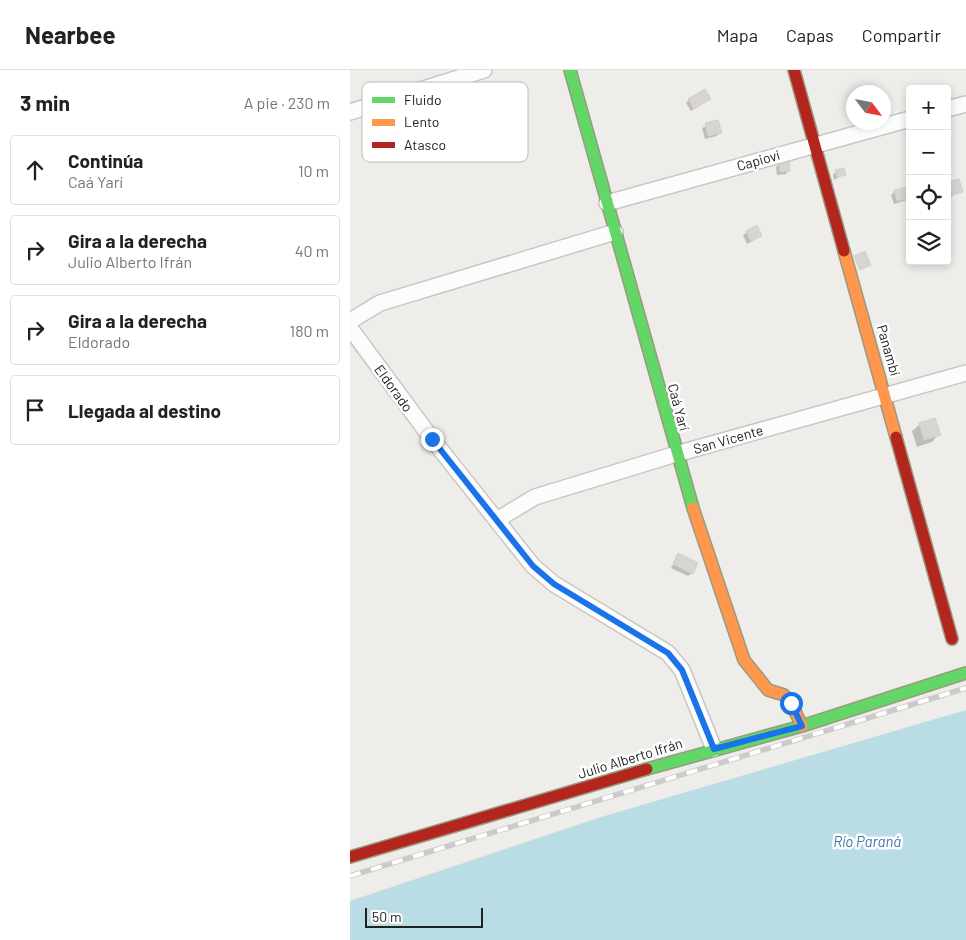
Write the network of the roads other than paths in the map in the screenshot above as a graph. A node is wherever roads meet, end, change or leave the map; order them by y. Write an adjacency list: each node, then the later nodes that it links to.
1 (484, 70): 4 (street)
2 (570, 70): 11 (street, Caá Yarí)
3 (794, 70): 10 (street, Panambí)
4 (446, 82)
5 (966, 104): 7 (street)
6 (362, 108): 8 (street)
7 (951, 108)
8 (350, 112)
9 (906, 120): 10 (street, Capioví)
10 (815, 144): 11 (street, Capioví); 16 (street, Panambí)
11 (607, 203): 12 (street, Caá Yarí)
12 (615, 232): 13 (street); 17 (street, Caá Yarí)
13 (350, 321)
14 (350, 328): 18 (street, Eldorado)
15 (966, 372): 16 (street, San Vicente)
16 (886, 395): 17 (street, San Vicente); 19 (street, Panambí)
17 (676, 454): 18 (street, San Vicente); 21 (street, Caá Yarí)
18 (497, 520): 22 (street, Eldorado)
19 (952, 639)
20 (966, 674): 21 (street, Julio Alberto Ifrán)
21 (802, 726): 22 (street, Julio Alberto Ifrán)
22 (714, 749): 23 (street, Julio Alberto Ifrán)
23 (354, 855)

